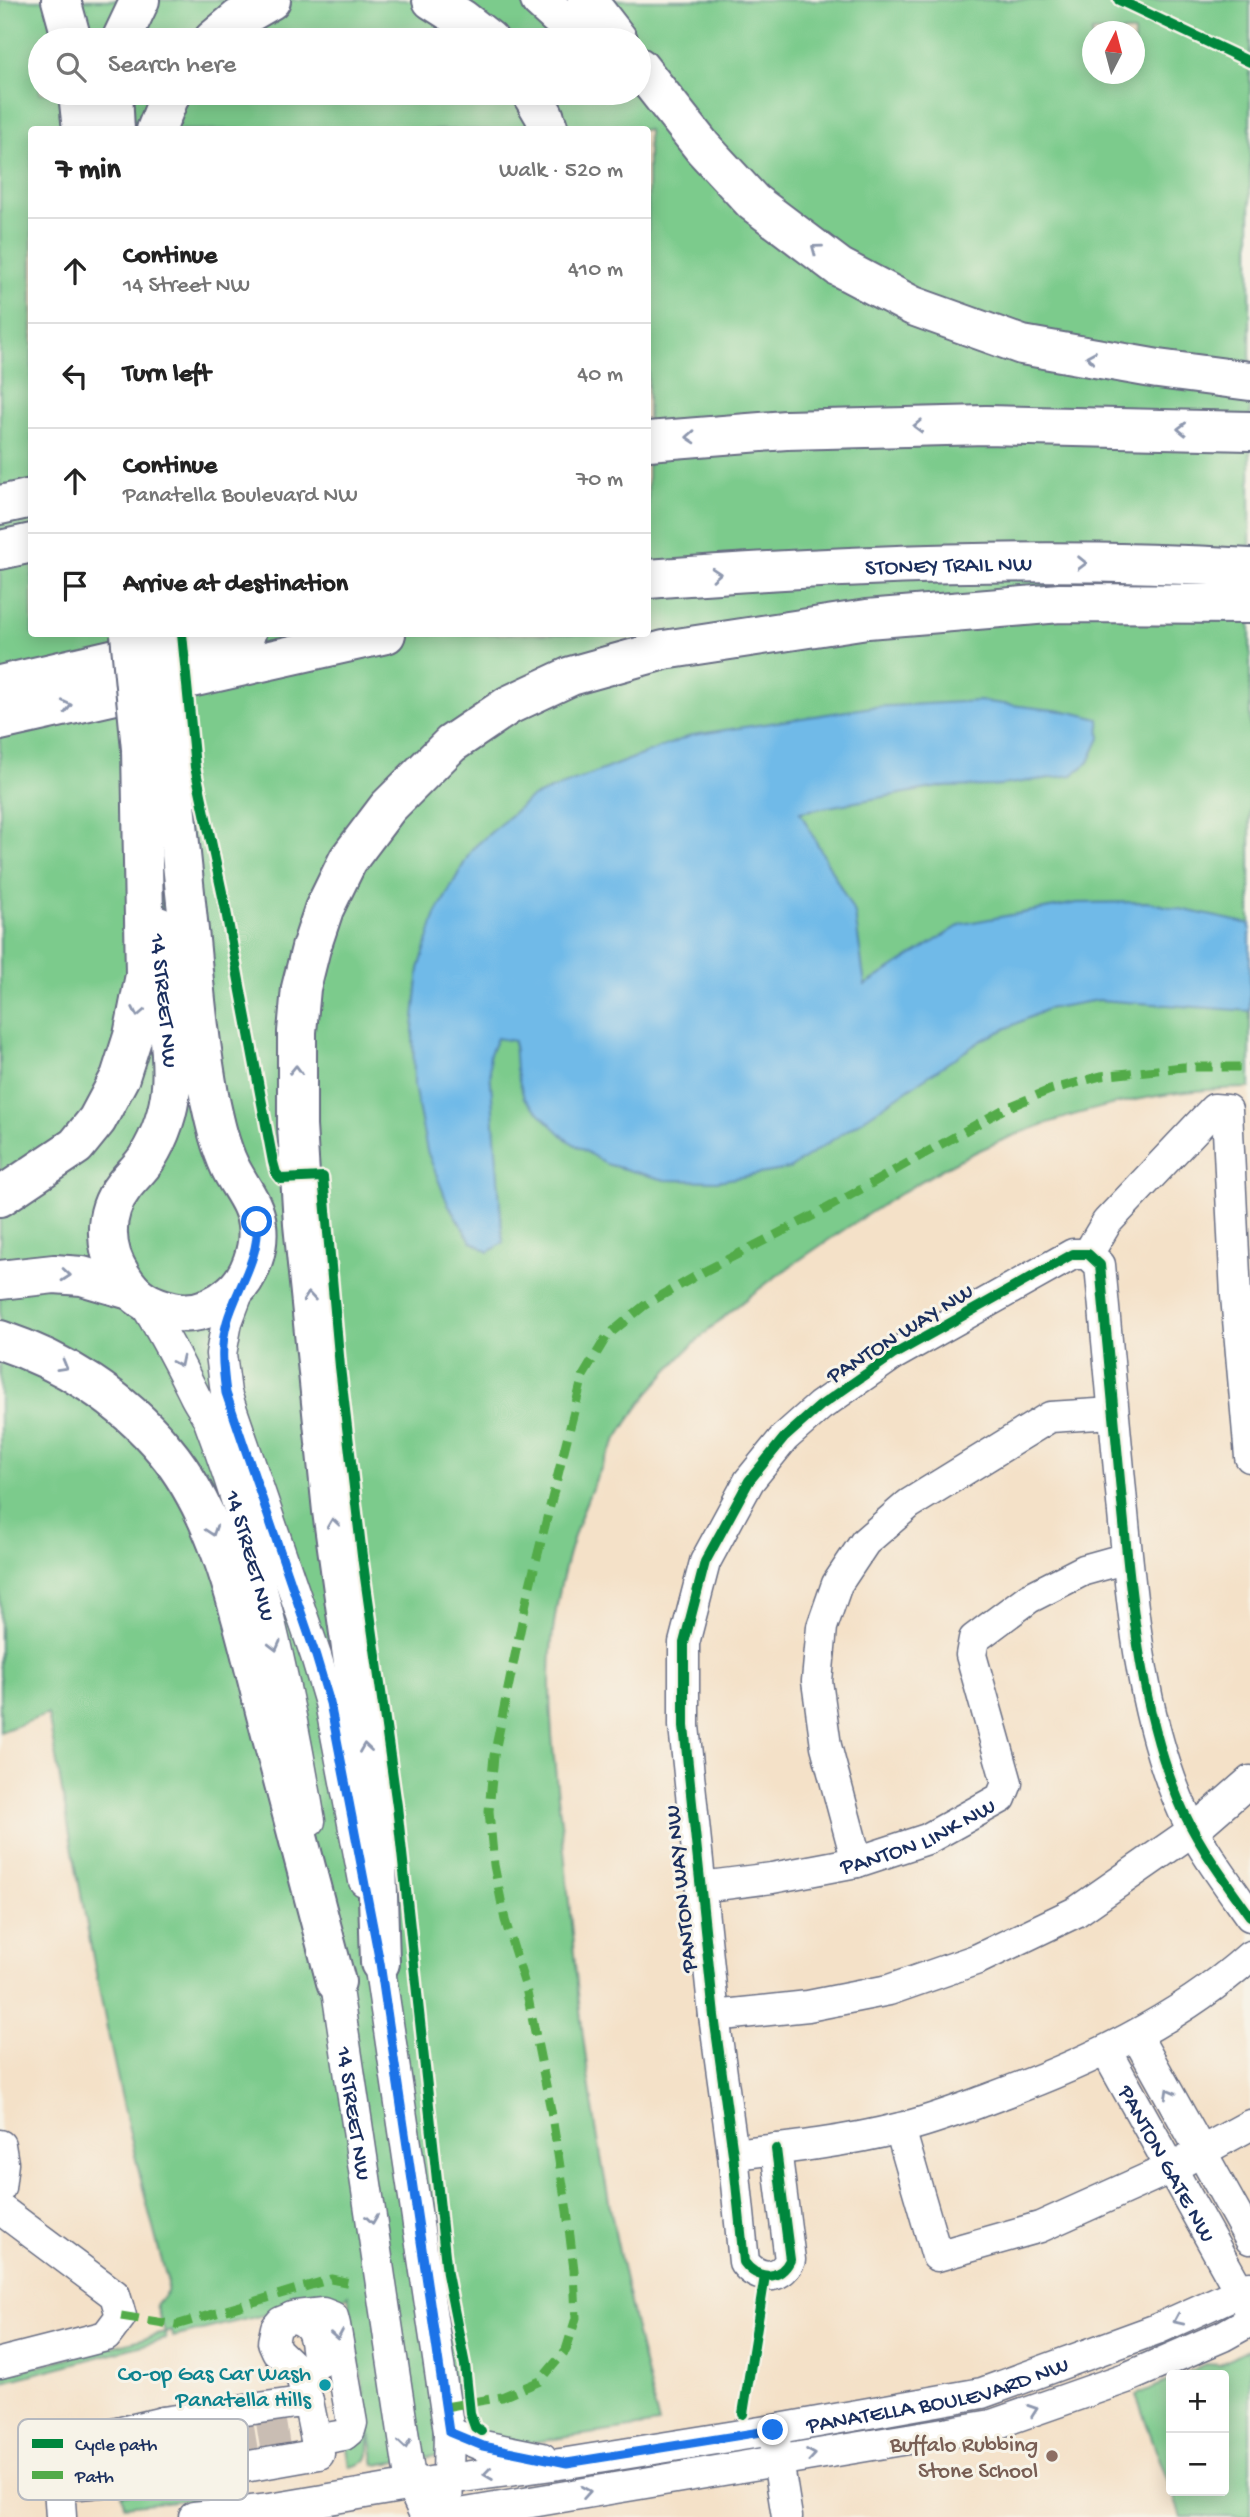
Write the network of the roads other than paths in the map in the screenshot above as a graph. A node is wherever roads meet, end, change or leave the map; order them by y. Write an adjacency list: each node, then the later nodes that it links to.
1 (61, 0): 7 (main road)
2 (140, 0): 8 (main road)
3 (271, 0): 9 (main road)
4 (432, 0): 10 (main road)
5 (540, 0): 11 (main road)
6 (587, 0): 12 (main road)
7 (69, 28)
8 (127, 28)
9 (227, 28)
10 (474, 28)
11 (571, 28)
12 (609, 28)
13 (651, 82): 23 (main road)
14 (651, 101): 23 (main road)
15 (79, 105): 19 (main road)
16 (114, 105): 20 (main road)
17 (166, 105): 21 (main road)
18 (538, 105): 22 (main road)
19 (82, 126)
20 (115, 126)
21 (158, 126)
22 (548, 126)
23 (703, 148): 24 (main road, one-way to 23)
24 (1250, 381)
25 (1250, 431): 26 (main road, one-way to 26)
26 (651, 441)
27 (28, 499): 28 (main road)
28 (0, 505)
29 (28, 544): 30 (main road)
30 (0, 550)
31 (1250, 568): 32 (main road, STONEY TRAIL NW, one-way to 31)
32 (651, 579)
33 (1250, 604): 56 (main road, one-way to 33)
34 (131, 637): 40 (main road, 14 STREET NW, bridge)
35 (159, 637): 40 (main road, 14 STREET NW, bridge)
36 (229, 637): 38 (main road)
37 (373, 637): 39 (main road, one-way to 37)
38 (0, 684)
39 (0, 721)
40 (155, 745): 41 (main road, one-way to 41); 44 (main road, 14 STREET NW); 45 (main road, 14 STREET NW)
41 (0, 1197)
42 (1088, 1254): 47 (street); 48 (street); 53 (street, PANTON WAY NW)
43 (0, 1280): 45 (main road, one-way to 45)
44 (242, 1286): 45 (main road); 56 (street, 14 STREET NW)
45 (137, 1297): 57 (street, 14 STREET NW, one-way to 57)
46 (0, 1340): 57 (main road, one-way to 57)
47 (1114, 1413): 49 (street); 52 (street)
48 (1250, 1457)
49 (1128, 1559): 51 (street); 52 (street, PANTON LINK NW)
50 (1250, 1781): 51 (street)
51 (1195, 1829): 54 (street); 58 (street)
52 (857, 1862): 53 (street, PANTON LINK NW)
53 (701, 1887): 58 (street, PANTON WAY NW)
54 (1250, 1916)
55 (1250, 1956): 59 (street)
56 (380, 1963): 78 (street, 14 STREET NW)
57 (336, 1982): 87 (street, 14 STREET NW, one-way to 87)
58 (714, 2016): 66 (street, PANTON WAY NW)
59 (1136, 2035): 60 (street); 65 (street, PANTON GATE NW, one-way to 59)
60 (1106, 2051): 62 (street); 67 (street, PANTON GATE NW)
61 (1250, 2125): 65 (street)
62 (900, 2129): 64 (street); 67 (street)
63 (0, 2145): 68 (street)
64 (775, 2149): 66 (street); 66 (street, PANTON WAY NW)
65 (1201, 2152): 67 (street); 70 (street, PANTON GATE NW)
66 (733, 2154)
67 (1171, 2168): 71 (street, PANTON GATE NW)
68 (0, 2188)
69 (0, 2209): 75 (street)
70 (1250, 2239)
71 (1247, 2296): 77 (street, PANATELLA BOULEVARD NW, one-way to 77)
72 (292, 2317): 74 (street); 76 (street); 80 (street, one-way to 80)
73 (1250, 2321): 83 (street, PANATELLA BOULEVARD NW, one-way to 73)
74 (318, 2363)
75 (0, 2364)
76 (316, 2404): 79 (street); 80 (street)
77 (773, 2430): 83 (street); 84 (street, PANATELLA BOULEVARD NW)
78 (449, 2432): 84 (street); 86 (street, 14 STREET NW)
79 (273, 2434): 80 (street); 81 (street); 82 (street)
80 (323, 2439)
81 (248, 2440)
82 (248, 2440)
83 (778, 2460): 91 (street, PANATELLA BOULEVARD NW, one-way to 83); 92 (street)
84 (567, 2463): 86 (street, PANATELLA BOULEVARD NW, one-way to 86)
85 (248, 2477): 88 (street)
86 (448, 2479): 87 (street, PANATELLA BOULEVARD NW); 91 (street, 14 STREET NW)
87 (411, 2485): 88 (street, PANATELLA BOULEVARD NW); 90 (street, 14 STREET NW)
88 (270, 2509): 89 (street, PANATELLA BOULEVARD NW)
89 (194, 2517)
90 (426, 2517)
91 (445, 2517)
92 (787, 2517)

